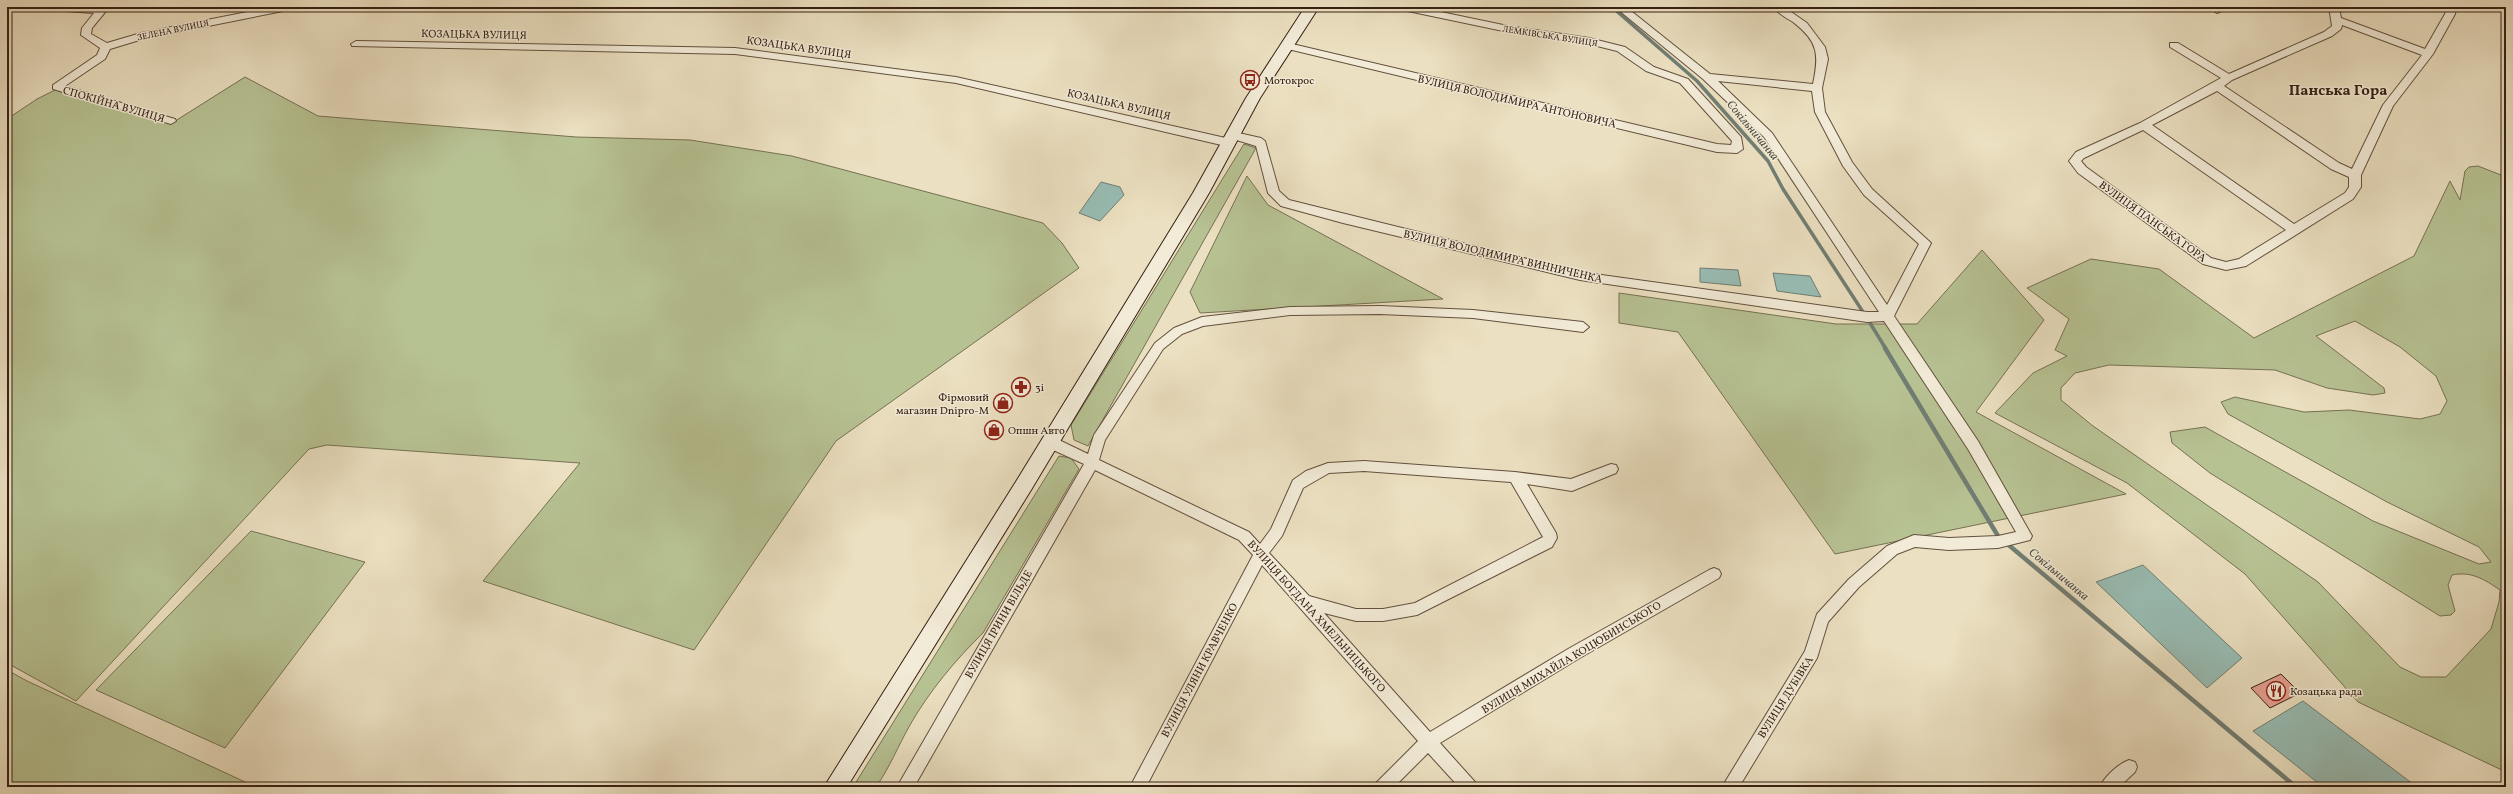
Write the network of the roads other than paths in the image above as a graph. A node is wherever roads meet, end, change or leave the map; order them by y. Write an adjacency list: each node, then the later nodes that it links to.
1 (51, 7): 9 (street)
2 (288, 7): 14 (street, ЗЕЛЕНА ВУЛИЦЯ)
3 (1312, 7): 13 (main road)
4 (1403, 7): 23 (street, ЛЕМКІВСЬКА ВУЛИЦЯ)
5 (1620, 7): 16 (street)
6 (1778, 7): 19 (street)
7 (2334, 7): 10 (street)
8 (2451, 7): 15 (street, ВУЛИЦЯ ПАНСЬКА ГОРА)
9 (103, 9): 14 (street)
10 (2337, 20): 15 (street); 17 (street)
11 (356, 44): 22 (street, КОЗАЦЬКА ВУЛИЦЯ)
12 (2174, 45): 17 (street)
13 (1288, 46): 22 (main road); 23 (street, ВУЛИЦЯ ВОЛОДИМИРА АНТОНОВИЧА)
14 (106, 47): 20 (street, СПОКІЙНА ВУЛИЦЯ)
15 (2428, 54): 24 (street, ВУЛИЦЯ ПАНСЬКА ГОРА)
16 (1707, 77): 19 (street); 26 (street)
17 (2228, 78): 18 (street)
18 (2217, 86): 21 (street); 24 (street)
19 (1817, 88): 26 (street)
20 (172, 121)
21 (2144, 125): 25 (street); 25 (street, ВУЛИЦЯ ПАНСЬКА ГОРА)
22 (1232, 139): 26 (street, ВУЛИЦЯ ВОЛОДИМИРА ВИННИЧЕНКА); 28 (main road)
23 (1737, 140)
24 (2355, 175): 25 (street, ВУЛИЦЯ ПАНСЬКА ГОРА)
25 (2294, 230)
26 (1888, 316): 42 (street, ВУЛИЦЯ ДУБІВКА)
27 (1583, 327): 29 (street, ВУЛИЦЯ ІРИНИ ВІЛЬДЕ)
28 (1051, 439): 29 (street, ВУЛИЦЯ БОГДАНА ХМЕЛЬНИЦЬКОГО); 37 (main road)
29 (1092, 462): 32 (street, ВУЛИЦЯ БОГДАНА ХМЕЛЬНИЦЬКОГО); 38 (street, ВУЛИЦЯ ІРИНИ ВІЛЬДЕ)
30 (1612, 469): 31 (street, ВУЛИЦЯ УЛЯНИ КРАВЧЕНКО)
31 (1515, 477): 32 (street, ВУЛИЦЯ УЛЯНИ КРАВЧЕНКО); 34 (street)
32 (1261, 553): 34 (street, ВУЛИЦЯ БОГДАНА ХМЕЛЬНИЦЬКОГО); 39 (street, ВУЛИЦЯ УЛЯНИ КРАВЧЕНКО)
33 (1714, 574): 35 (street, ВУЛИЦЯ МИХАЙЛА КОЦЮБИНСЬКОГО)
34 (1304, 601): 35 (street, ВУЛИЦЯ БОГДАНА ХМЕЛЬНИЦЬКОГО)
35 (1429, 741): 40 (street, ВУЛИЦЯ МИХАЙЛА КОЦЮБИНСЬКОГО); 41 (street, ВУЛИЦЯ БОГДАНА ХМЕЛЬНИЦЬКОГО)
36 (2129, 767): 43 (street)
37 (835, 787)
38 (905, 787)
39 (1138, 787)
40 (1383, 787)
41 (1469, 787)
42 (1730, 787)
43 (2108, 787)

